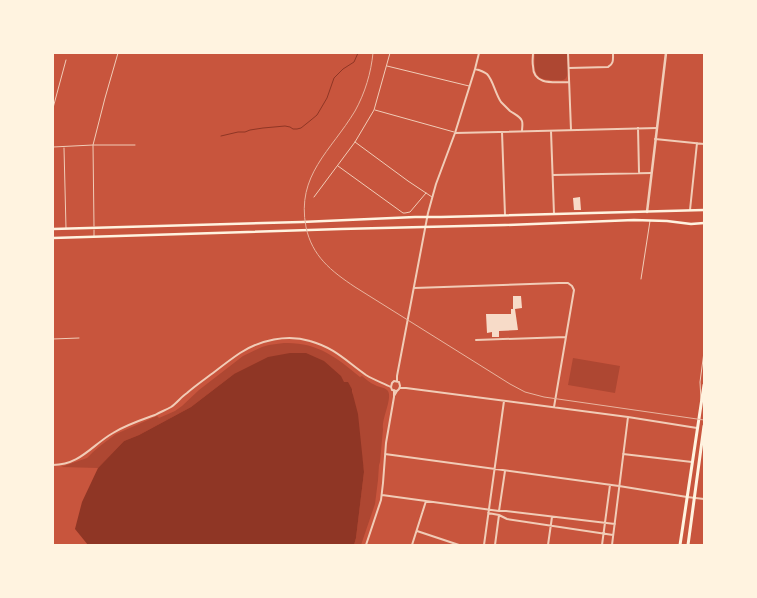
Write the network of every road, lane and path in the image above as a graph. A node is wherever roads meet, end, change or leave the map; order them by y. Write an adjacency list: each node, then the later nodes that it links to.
1 (118, 53): 27 (lane)
2 (390, 53): 9 (lane)
3 (479, 53): 11 (street)
4 (534, 53): 12 (street)
5 (568, 53): 10 (street)
6 (613, 53): 10 (street)
7 (666, 53): 17 (street)
8 (66, 60): 14 (lane)
9 (387, 66): 13 (lane); 15 (lane)
10 (569, 68): 12 (street)
11 (475, 69): 13 (street); 19 (street)
12 (569, 82): 18 (street)
13 (469, 86): 22 (street)
14 (53, 108)
15 (374, 110): 22 (lane); 24 (lane)
16 (638, 128): 17 (street); 18 (street); 32 (street)
17 (657, 128): 23 (street)
18 (571, 130): 20 (street)
19 (522, 131): 20 (street); 21 (street)
20 (551, 131): 34 (street)
21 (502, 132): 22 (street); 42 (street)
22 (455, 133): 37 (street)
23 (656, 139): 25 (street); 33 (street)
24 (355, 142): 31 (lane); 35 (lane)
25 (697, 144): 26 (street); 39 (street)
26 (704, 144)
27 (93, 145): 28 (lane); 30 (lane); 46 (lane)
28 (135, 145)
29 (53, 147): 30 (lane)
30 (64, 147): 48 (lane)
31 (338, 166): 35 (lane); 36 (lane)
32 (639, 172): 33 (street); 34 (street)
33 (651, 172): 40 (street)
34 (553, 174): 41 (street)
35 (426, 193): 37 (lane)
36 (314, 197)
37 (432, 197): 43 (street)
38 (704, 210): 39 (main road)
39 (690, 211): 40 (main road)
40 (647, 212): 41 (main road)
41 (554, 214): 42 (main road)
42 (505, 215): 43 (main road)
43 (427, 217): 46 (main road); 47 (street)
44 (650, 220): 45 (main road); 47 (main road); 52 (lane)
45 (704, 223)
46 (94, 227): 48 (main road); 50 (lane)
47 (425, 227): 50 (main road); 53 (street)
48 (66, 228): 49 (main road)
49 (53, 229)
50 (94, 237): 51 (main road)
51 (53, 238)
52 (641, 278)
53 (414, 288): 54 (street); 59 (street)
54 (566, 337): 57 (street); 66 (street)
55 (79, 338): 56 (lane)
56 (53, 339)
57 (476, 340)
58 (704, 352): 65 (lane)
59 (396, 381): 60 (street); 62 (street)
60 (391, 385): 63 (street); 74 (street)
61 (704, 385): 65 (main road)
62 (400, 386): 63 (street); 64 (street)
63 (395, 391): 71 (street)
64 (504, 401): 66 (street); 75 (street)
65 (701, 405): 69 (main road)
66 (554, 408): 67 (street)
67 (628, 417): 69 (street); 72 (street)
68 (704, 426): 70 (main road)
69 (697, 428): 73 (main road)
70 (704, 429): 81 (main road)
71 (385, 454): 75 (street); 79 (street)
72 (623, 454): 73 (street); 78 (street)
73 (692, 462): 80 (main road)
74 (53, 465)
75 (494, 469): 76 (street); 84 (street)
76 (505, 470): 77 (street); 85 (street)
77 (610, 485): 78 (street); 89 (street)
78 (619, 486): 80 (street); 90 (street)
79 (382, 495): 83 (street); 95 (street)
80 (687, 497): 81 (street); 103 (main road)
81 (694, 498): 82 (street); 104 (main road)
82 (704, 499)
83 (426, 501): 84 (street); 92 (street)
84 (489, 510): 85 (street); 86 (street)
85 (499, 511): 87 (street); 88 (street)
86 (488, 513): 87 (street); 98 (street)
87 (499, 515): 91 (street); 99 (street)
88 (552, 516): 89 (street); 91 (street)
89 (605, 523): 90 (street); 93 (street)
90 (614, 524): 94 (street)
91 (551, 525): 93 (street); 100 (street)
92 (417, 531): 96 (street); 97 (street)
93 (603, 533): 94 (street); 101 (street)
94 (613, 535): 102 (street)
95 (366, 545)
96 (412, 545)
97 (459, 545)
98 (484, 545)
99 (494, 545)
100 (548, 545)
101 (602, 545)
102 (612, 545)
103 (680, 545)
104 (688, 545)

